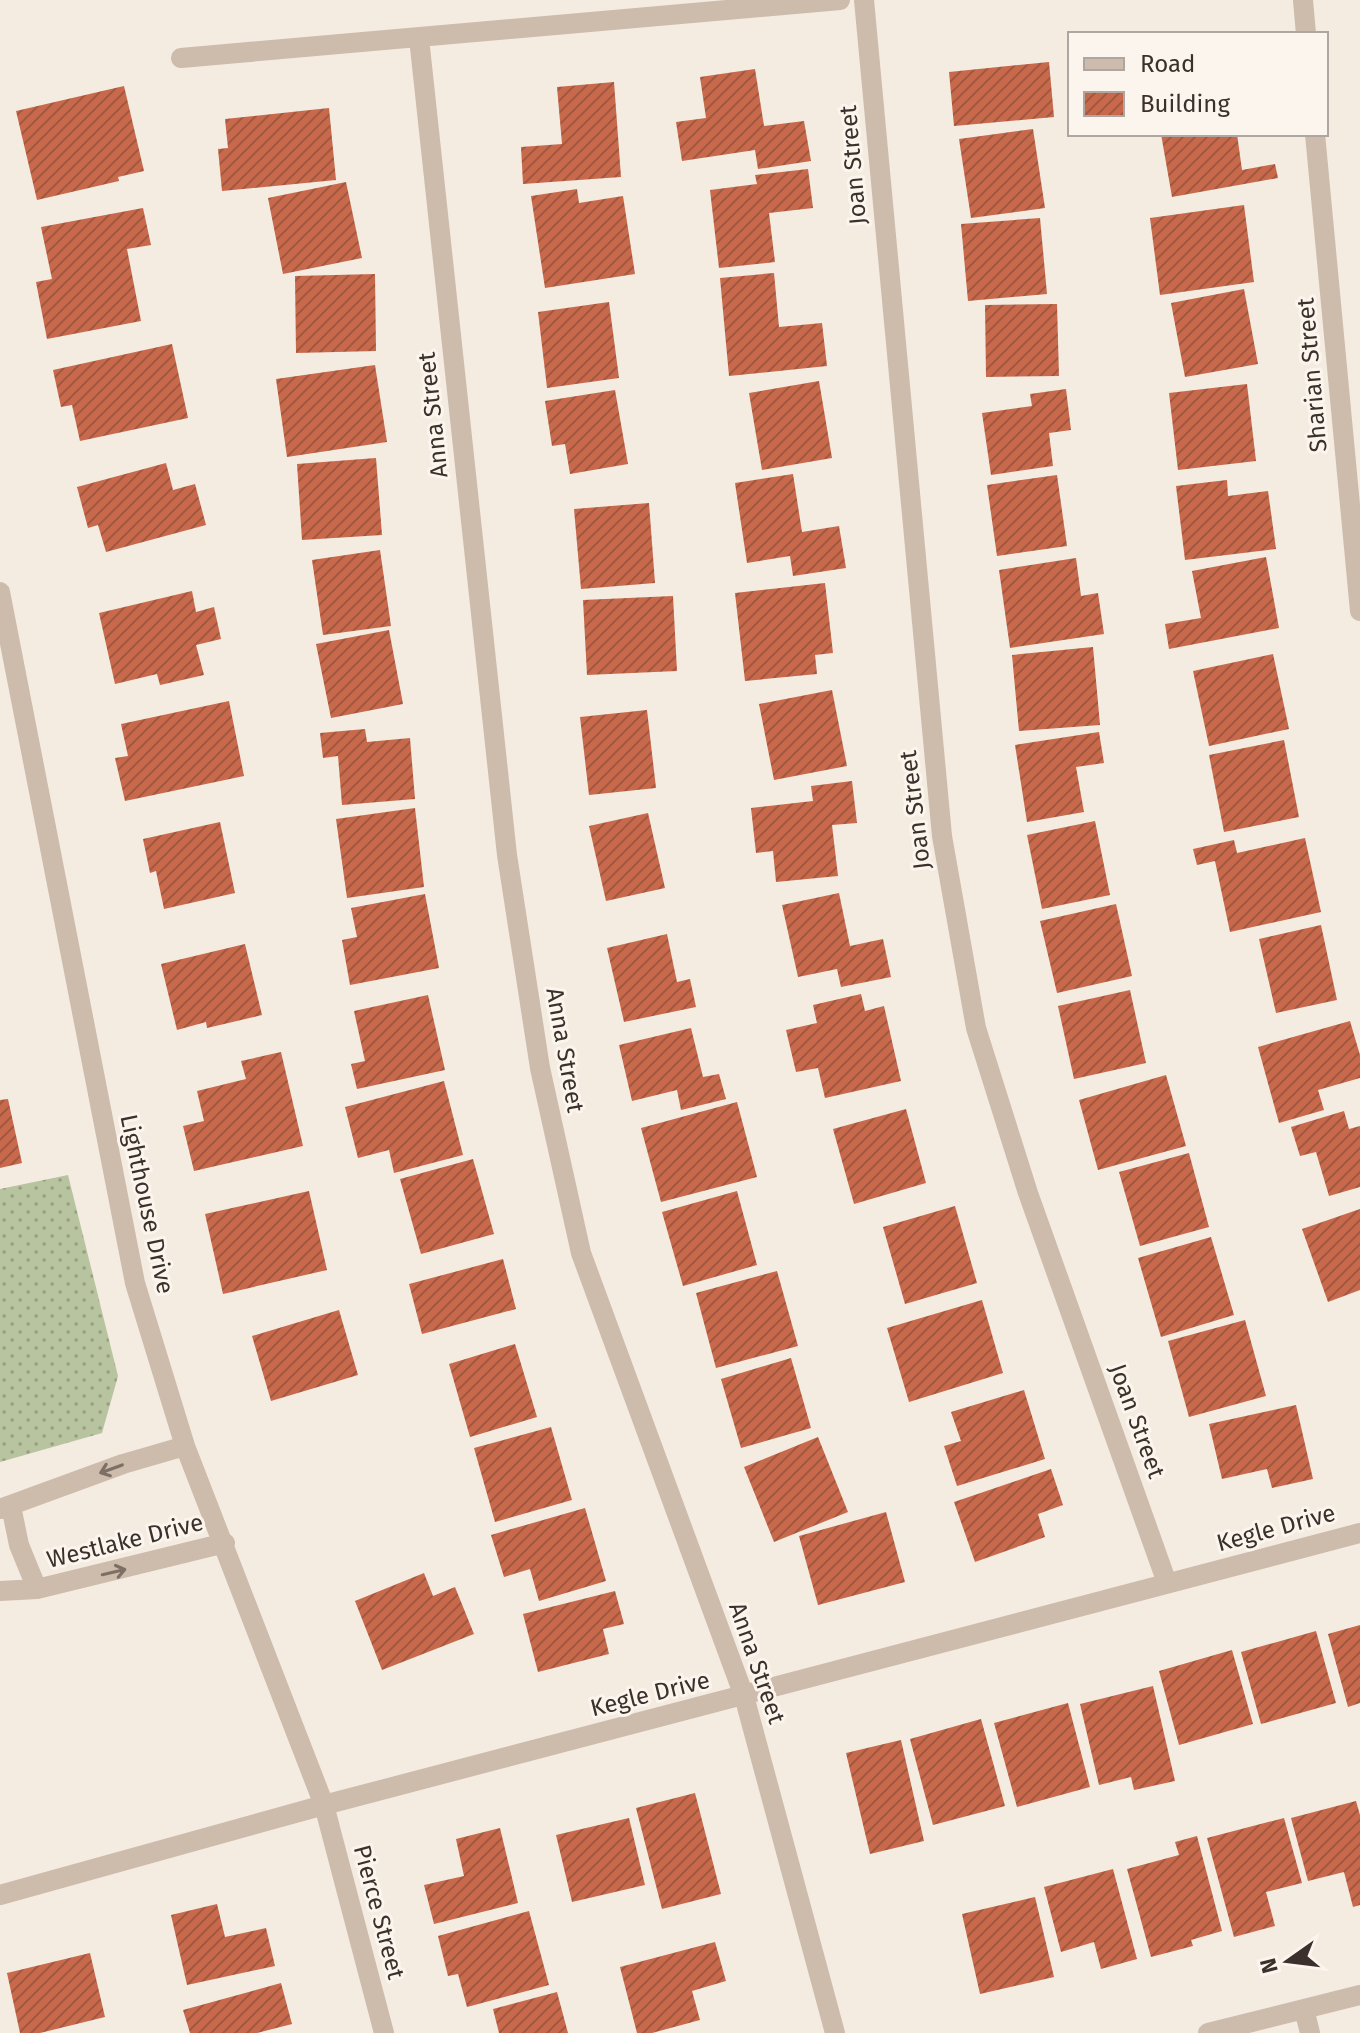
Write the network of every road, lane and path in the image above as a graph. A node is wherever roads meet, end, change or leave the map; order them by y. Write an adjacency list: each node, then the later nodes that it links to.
1 (840, 0): 5 (street)
2 (864, 0): 14 (street, Joan Street)
3 (1303, 0): 4 (street)
4 (1306, 32)
5 (419, 38): 6 (street); 17 (street, Anna Street)
6 (181, 58)
7 (1315, 136): 9 (street, Sharian Street)
8 (0, 592): 10 (street, Lighthouse Drive)
9 (1360, 611)
10 (185, 1446): 11 (street, Westlake Drive, one-way to 11); 13 (street, Lighthouse Drive)
11 (6, 1508): 15 (street, Westlake Drive)
12 (1360, 1533): 14 (street, Kegle Drive)
13 (225, 1543): 15 (street, Westlake Drive, one-way to 13); 18 (street, Lighthouse Drive)
14 (1167, 1583): 17 (street, Kegle Drive)
15 (37, 1589): 16 (street, Westlake Drive)
16 (0, 1591)
17 (744, 1696): 18 (street, Kegle Drive); 23 (street, Anna Street)
18 (324, 1805): 19 (street, Kegle Drive); 22 (street, Pierce Street)
19 (0, 1895)
20 (1360, 1995): 21 (street)
21 (1304, 2009): 24 (street); 25 (street)
22 (384, 2033)
23 (835, 2033)
24 (1208, 2033)
25 (1310, 2033)

